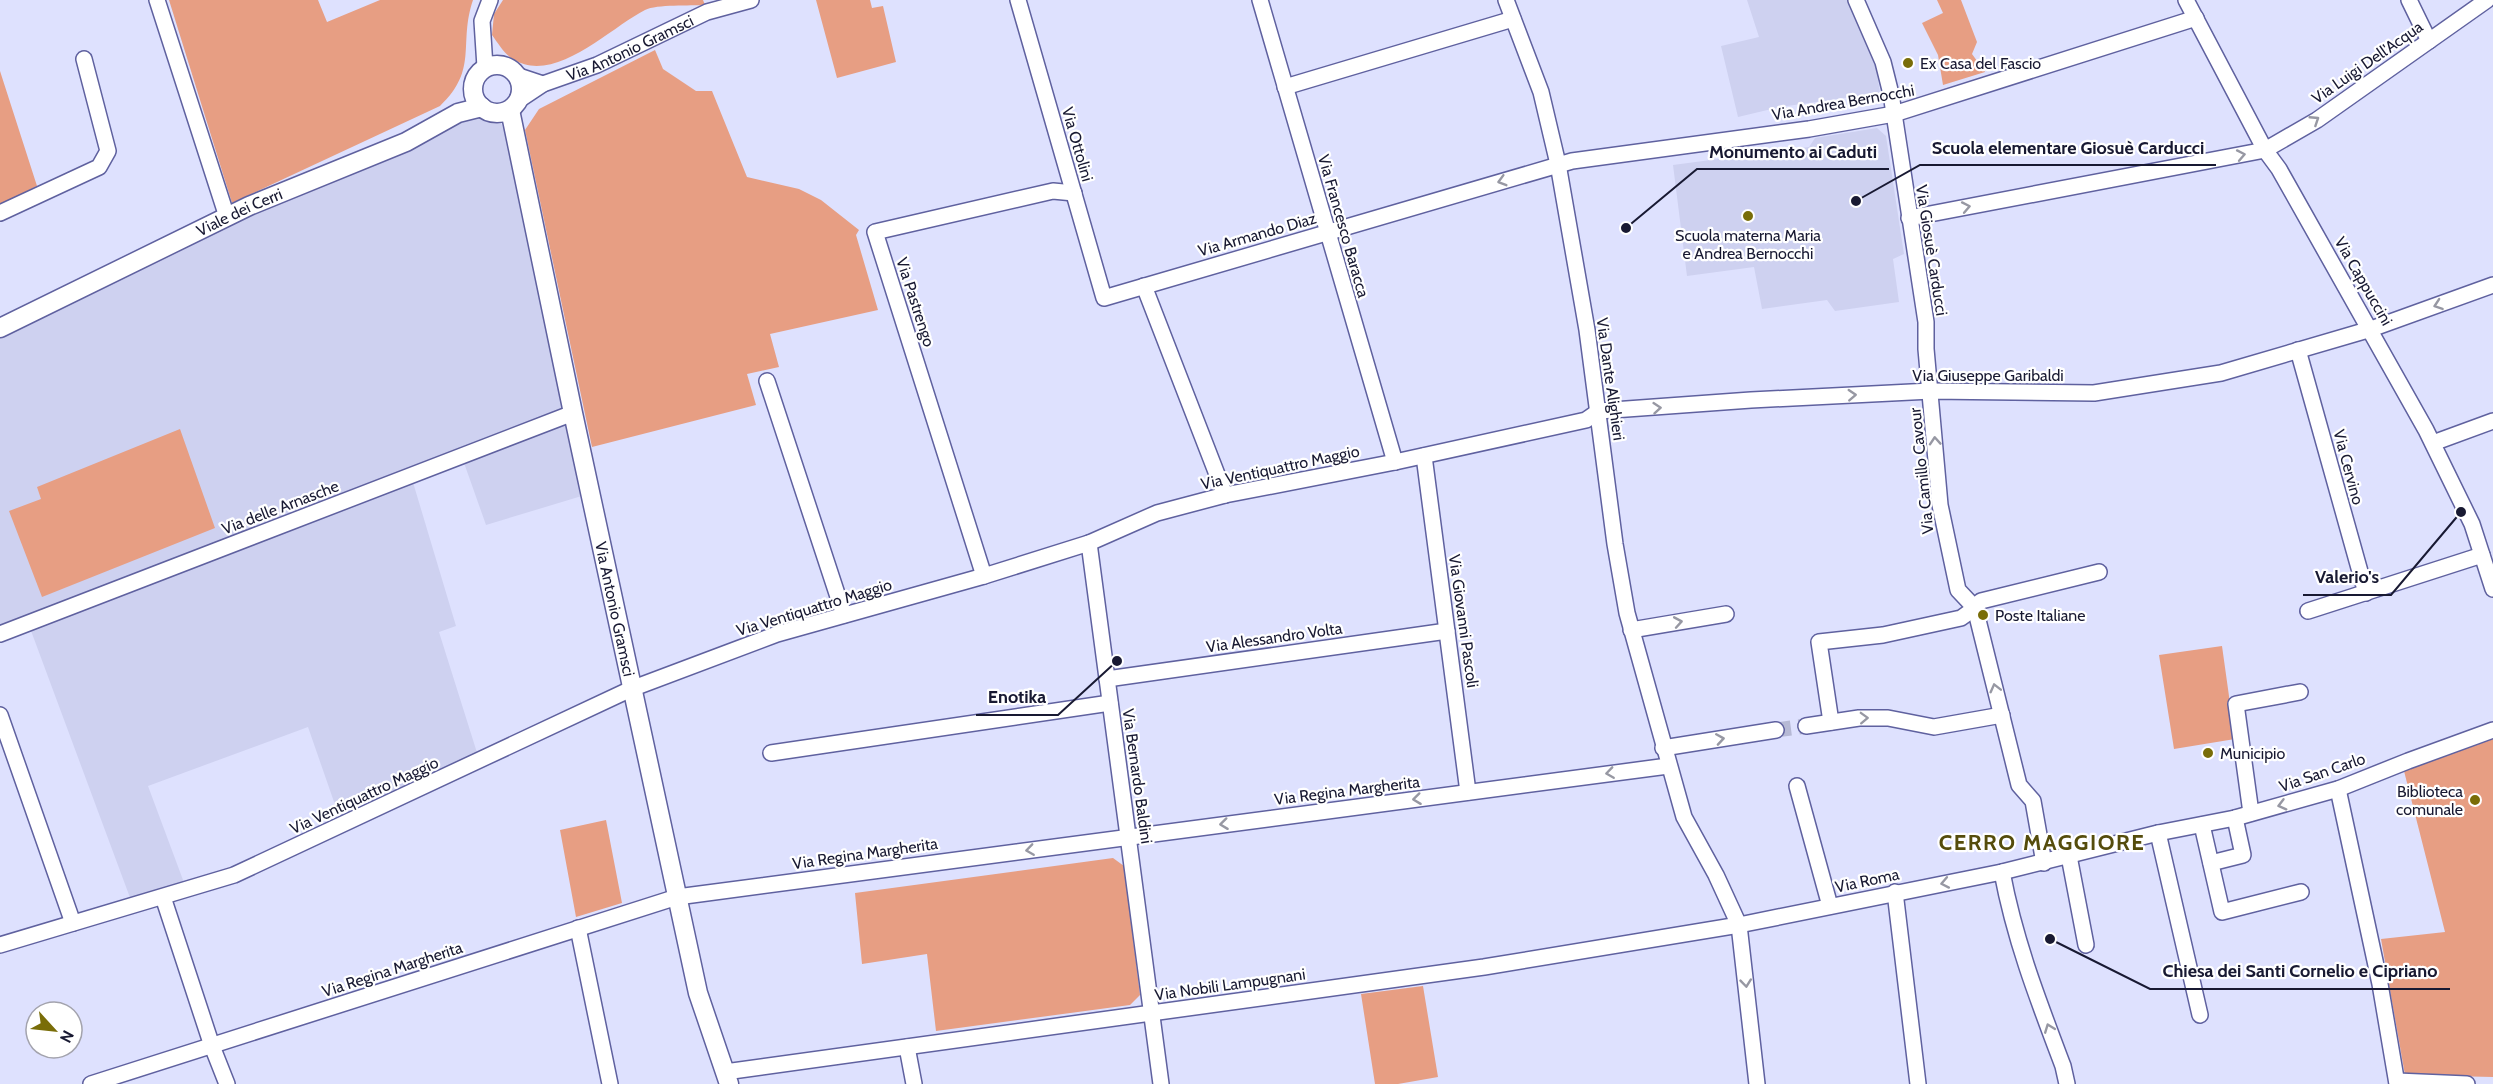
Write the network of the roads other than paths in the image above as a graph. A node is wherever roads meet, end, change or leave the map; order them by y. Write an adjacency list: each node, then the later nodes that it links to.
1 (157, 0): 27 (street)
2 (490, 0): 15 (street)
3 (751, 0): 17 (street, Via Antonio Gramsci)
4 (1018, 0): 25 (street, Via Ottolini)
5 (1260, 0): 18 (street, Via Francesco Baracca)
6 (1506, 0): 12 (street, Via Dante Alighieri)
7 (1856, 0): 22 (street, Via Giosuè Carducci)
8 (2186, 0): 11 (street, Via Cappuccini)
9 (2409, 0): 13 (street)
10 (2487, 0): 13 (street, Via Luigi Dell'Acqua)
11 (2196, 18): 22 (street, Via Andrea Bernocchi); 23 (street, Via Cappuccini)
12 (1513, 20): 18 (street); 24 (street, Via Dante Alighieri)
13 (2429, 41): 23 (street, Via Luigi Dell'Acqua, one-way to 13)
14 (84, 59): 26 (street)
15 (491, 65): 16 (street); 19 (street)
16 (519, 76): 17 (street); 20 (street)
17 (543, 84): 20 (street, Via Antonio Gramsci)
18 (1285, 87): 29 (street, Via Francesco Baracca)
19 (473, 89): 20 (street, Via Antonio Gramsci); 21 (street)
20 (502, 108): 21 (street, Viale dei Cerri); 39 (street, Via Antonio Gramsci)
21 (458, 113): 27 (street, Viale dei Cerri)
22 (1894, 114): 24 (street, Via Andrea Bernocchi); 28 (street, Via Giosuè Carducci)
23 (2265, 150): 28 (street, Via Luigi Dell'Acqua, one-way to 23); 34 (street, Via Cappuccini)
24 (1558, 164): 29 (street, Via Armando Diaz, one-way to 29); 38 (street, Via Dante Alighieri)
25 (1074, 193): 32 (street, Via Ottolini); 48 (street, Via Pastrengo)
26 (0, 213)
27 (227, 217): 33 (street, Viale dei Cerri)
28 (1909, 218): 37 (street, Via Giosuè Carducci)
29 (1327, 232): 31 (street, Via Armando Diaz); 43 (street, Via Francesco Baracca)
30 (2493, 285): 34 (street, Via Giuseppe Garibaldi, one-way to 34)
31 (1144, 286): 32 (street, Via Armando Diaz); 44 (street)
32 (1104, 298)
33 (0, 328)
34 (2371, 329): 35 (street, Via Giuseppe Garibaldi); 41 (street, Via Cappuccini)
35 (2298, 350): 37 (street, Via Giuseppe Garibaldi); 50 (street, Via Cervino)
36 (767, 381): 54 (street)
37 (1931, 392): 38 (street, Via Giuseppe Garibaldi, one-way to 37); 51 (street, Via Camillo Cavour, one-way to 37)
38 (1599, 411): 42 (street, Via Ventiquattro Maggio); 55 (street, Via Dante Alighieri)
39 (573, 413): 57 (street, Via delle Arnasche); 59 (street, Via Antonio Gramsci)
40 (2493, 421): 41 (street)
41 (2433, 443): 46 (street, Via Cappuccini)
42 (1424, 456): 43 (street, Via Ventiquattro Maggio); 56 (street, Via Giovanni Pascoli)
43 (1395, 462): 44 (street, Via Ventiquattro Maggio)
44 (1225, 495): 45 (street, Via Ventiquattro Maggio)
45 (1089, 543): 48 (street, Via Ventiquattro Maggio); 58 (street, Via Bernardo Baldini)
46 (2482, 555): 49 (street, Via Cappuccini); 50 (street)
47 (2099, 572): 51 (street)
48 (984, 576): 54 (street, Via Ventiquattro Maggio)
49 (2493, 589)
50 (2366, 593): 52 (street)
51 (1975, 608): 63 (street, Via Camillo Cavour, one-way to 51); 64 (street)
52 (2308, 611)
53 (1726, 614): 55 (street, one-way to 53)
54 (844, 615): 59 (street, Via Ventiquattro Maggio)
55 (1631, 630): 68 (street, Via Dante Alighieri)
56 (1447, 631): 58 (street, Via Alessandro Volta); 73 (street, Via Giovanni Pascoli)
57 (0, 634)
58 (1107, 679): 61 (street, Via Bernardo Baldini)
59 (632, 689): 85 (street, Via Ventiquattro Maggio); 86 (street, Via Antonio Gramsci)
60 (2300, 692): 74 (street)
61 (1110, 703): 69 (street); 78 (street, Via Bernardo Baldini)
62 (0, 715): 88 (street)
63 (2002, 715): 64 (street, one-way to 63); 80 (street, Via Camillo Cavour)
64 (1831, 722): 65 (street)
65 (1806, 726)
66 (1776, 730): 68 (street, one-way to 66)
67 (2493, 730): 72 (street, Via San Carlo)
68 (1663, 748): 70 (street, Via Dante Alighieri)
69 (771, 753)
70 (1668, 766): 73 (street, Via Regina Margherita, one-way to 73); 89 (street, Via Dante Alighieri)
71 (1797, 786): 87 (street)
72 (2338, 789): 74 (street, Via San Carlo, one-way to 74); 98 (street)
73 (1468, 792): 78 (street, Via Regina Margherita, one-way to 78)
74 (2251, 813): 75 (street, Via San Carlo)
75 (2235, 818): 76 (street, Via San Carlo); 81 (street)
76 (2202, 825): 77 (street, Via San Carlo); 81 (street)
77 (2158, 833): 79 (street, Via San Carlo); 94 (street)
78 (1128, 837): 86 (street, Via Regina Margherita, one-way to 86); 93 (street, Via Bernardo Baldini)
79 (2069, 856): 80 (street, Via San Carlo); 92 (street)
80 (2044, 863): 82 (street, Via San Carlo)
81 (2211, 863): 84 (street)
82 (2002, 872): 83 (street, Via Roma, one-way to 83); 106 (street, one-way to 82)
83 (1894, 892): 87 (street, Via Roma); 105 (street)
84 (2301, 892)
85 (163, 897): 88 (street, Via Ventiquattro Maggio); 95 (street)
86 (677, 897): 90 (street, Via Regina Margherita); 97 (street, Via Antonio Gramsci)
87 (1830, 906): 89 (street, Via Roma)
88 (73, 923): 91 (street, Via Ventiquattro Maggio)
89 (1739, 925): 93 (street, Via Nobili Lampugnani); 104 (street, one-way to 104)
90 (578, 928): 95 (street, Via Regina Margherita); 101 (street)
91 (0, 945)
92 (2086, 945)
93 (1152, 1013): 96 (street, Via Nobili Lampugnani); 103 (street, Via Bernardo Baldini)
94 (2200, 1015)
95 (212, 1046): 99 (street, Via Regina Margherita); 100 (street)
96 (907, 1047): 97 (street, Via Nobili Lampugnani); 102 (street)
97 (727, 1078)
98 (2397, 1082): 107 (street)
99 (91, 1084)
100 (227, 1084)
101 (610, 1084)
102 (914, 1084)
103 (1161, 1084)
104 (1757, 1084)
105 (1918, 1084)
106 (2067, 1084)
107 (2467, 1084)

